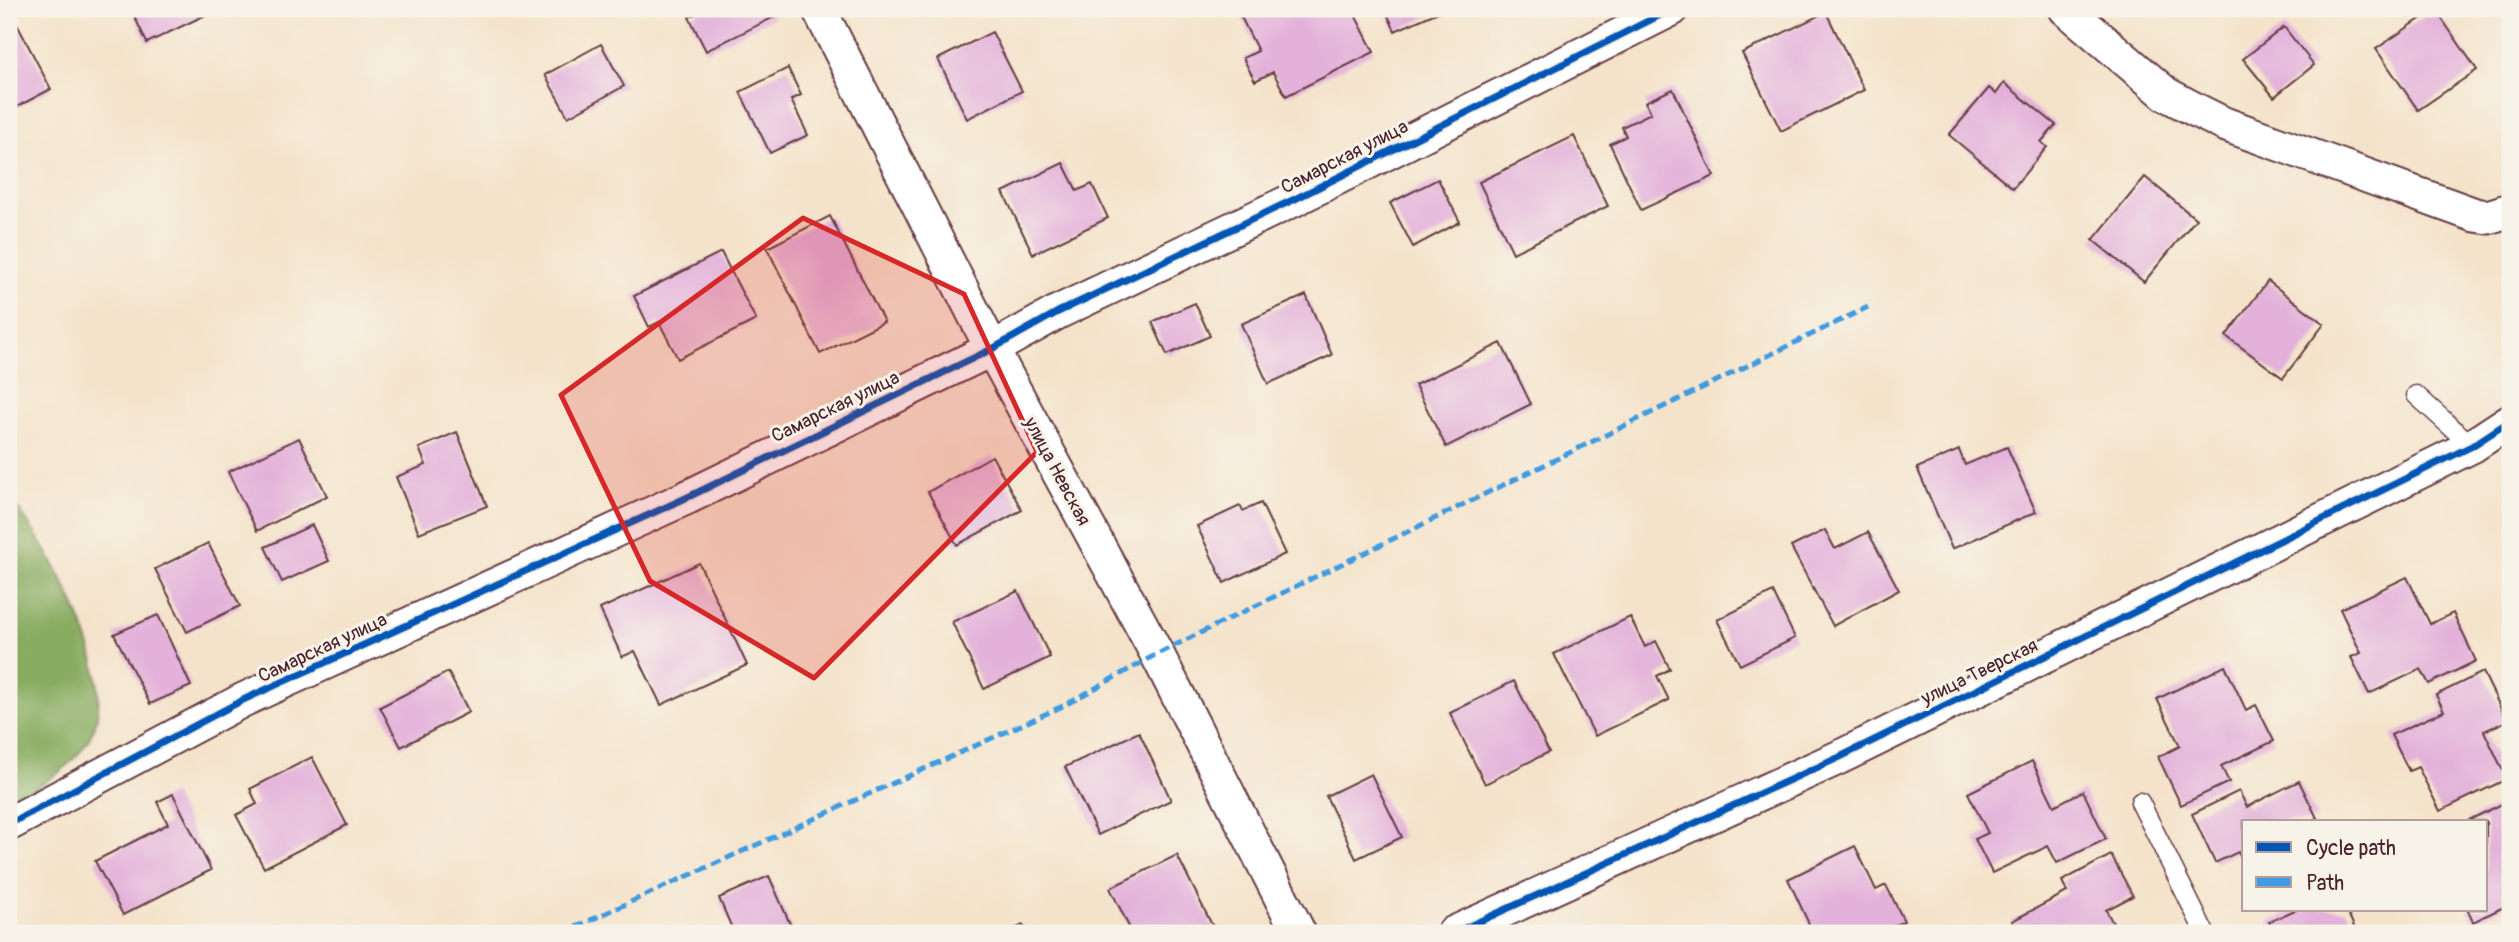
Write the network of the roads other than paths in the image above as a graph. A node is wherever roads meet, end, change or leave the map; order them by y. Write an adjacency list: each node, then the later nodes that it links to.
1 (819, 9): 5 (street, улица Невская)
2 (1672, 9): 5 (street, Самарская улица)
3 (2066, 9): 4 (street)
4 (2510, 210)
5 (992, 349): 10 (street, Самарская улица); 11 (street, улица Невская)
6 (2416, 395): 8 (lane)
7 (2510, 421): 8 (street, улица Тверская)
8 (2472, 446): 12 (street, улица Тверская)
9 (2140, 802): 13 (lane)
10 (9, 824)
11 (1298, 933)
12 (1454, 933)
13 (2204, 933)

